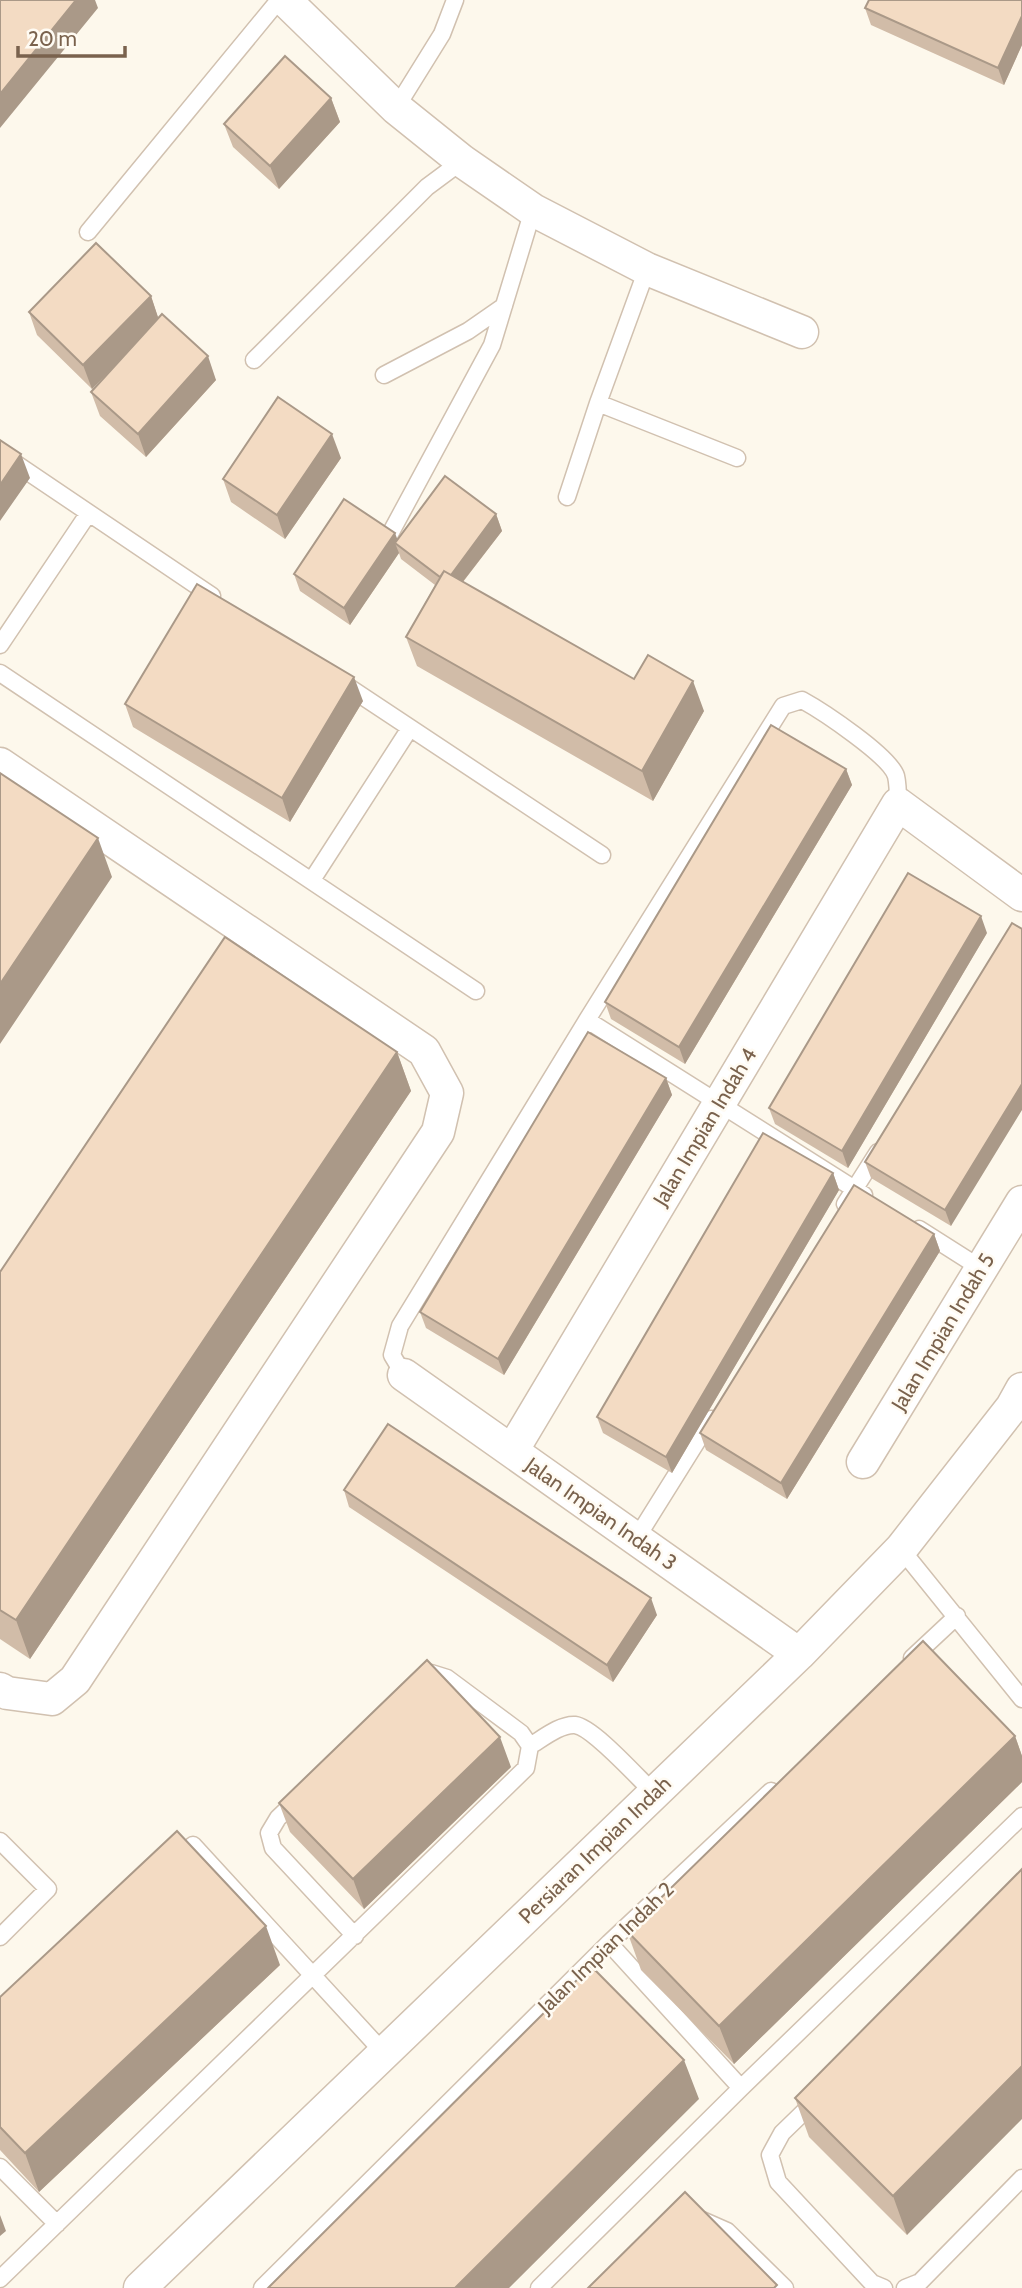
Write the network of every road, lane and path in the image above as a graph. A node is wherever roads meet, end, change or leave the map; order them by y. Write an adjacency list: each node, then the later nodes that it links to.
1 (279, 0): 7 (lane)
2 (285, 0): 4 (street)
3 (455, 0): 4 (lane)
4 (397, 108): 5 (street)
5 (462, 161): 6 (street); 11 (lane)
6 (533, 210): 8 (street); 9 (lane)
7 (88, 232)
8 (647, 269): 10 (street); 13 (lane)
9 (504, 306): 12 (lane); 18 (lane)
10 (802, 332)
11 (254, 360)
12 (384, 375)
13 (598, 403): 15 (lane); 16 (lane)
14 (0, 453): 17 (lane)
15 (737, 458)
16 (567, 497)
17 (88, 514): 19 (lane); 20 (lane)
18 (390, 534)
19 (226, 606)
20 (0, 645)
21 (0, 673): 27 (lane)
22 (330, 674): 23 (lane)
23 (410, 728): 26 (lane); 27 (lane)
24 (0, 764): 49 (street)
25 (898, 804): 28 (street); 30 (lane); 31 (street, Jalan Impian Indah 4)
26 (602, 855)
27 (312, 880): 29 (lane)
28 (1022, 895)
29 (476, 991)
30 (587, 1020): 31 (lane); 39 (lane)
31 (719, 1103): 33 (lane); 42 (street, Jalan Impian Indah 4)
32 (884, 1143): 33 (lane)
33 (855, 1189): 35 (lane); 36 (lane)
34 (1022, 1202): 38 (street, Jalan Impian Indah 5)
35 (878, 1204)
36 (840, 1212)
37 (901, 1218): 38 (lane)
38 (982, 1269): 43 (street, Jalan Impian Indah 5)
39 (404, 1375): 42 (street, Jalan Impian Indah 3)
40 (1019, 1405): 45 (street, Persiaran Impian Indah)
41 (717, 1411): 44 (lane)
42 (512, 1451): 44 (street, Jalan Impian Indah 3)
43 (863, 1462)
44 (636, 1539): 47 (street, Jalan Impian Indah 3)
45 (901, 1549): 46 (lane); 47 (street, Persiaran Impian Indah)
46 (957, 1616): 48 (lane); 51 (lane)
47 (799, 1654): 55 (street, Persiaran Impian Indah)
48 (897, 1672)
49 (0, 1689)
50 (407, 1694): 52 (lane)
51 (1022, 1699)
52 (530, 1746): 55 (lane); 59 (lane)
53 (778, 1784): 61 (lane, Jalan Impian Indah 2)
54 (308, 1789): 59 (lane)
55 (654, 1793): 63 (street, Persiaran Impian Indah)
56 (1022, 1816): 65 (lane)
57 (0, 1841): 60 (lane)
58 (164, 1873): 62 (lane)
59 (355, 1936): 62 (lane)
60 (0, 1937)
61 (609, 1943): 65 (lane); 72 (lane, Jalan Impian Indah 2)
62 (314, 1976): 63 (lane); 68 (lane)
63 (384, 2053): 71 (street, Persiaran Impian Indah)
64 (830, 2086): 75 (lane)
65 (741, 2088): 73 (lane)
66 (0, 2168): 68 (lane)
67 (1022, 2178): 76 (lane)
68 (57, 2224): 70 (lane)
69 (690, 2225): 74 (lane)
70 (0, 2279)
71 (148, 2286)
72 (262, 2288)
73 (539, 2288)
74 (785, 2288)
75 (884, 2288)
76 (905, 2288)

